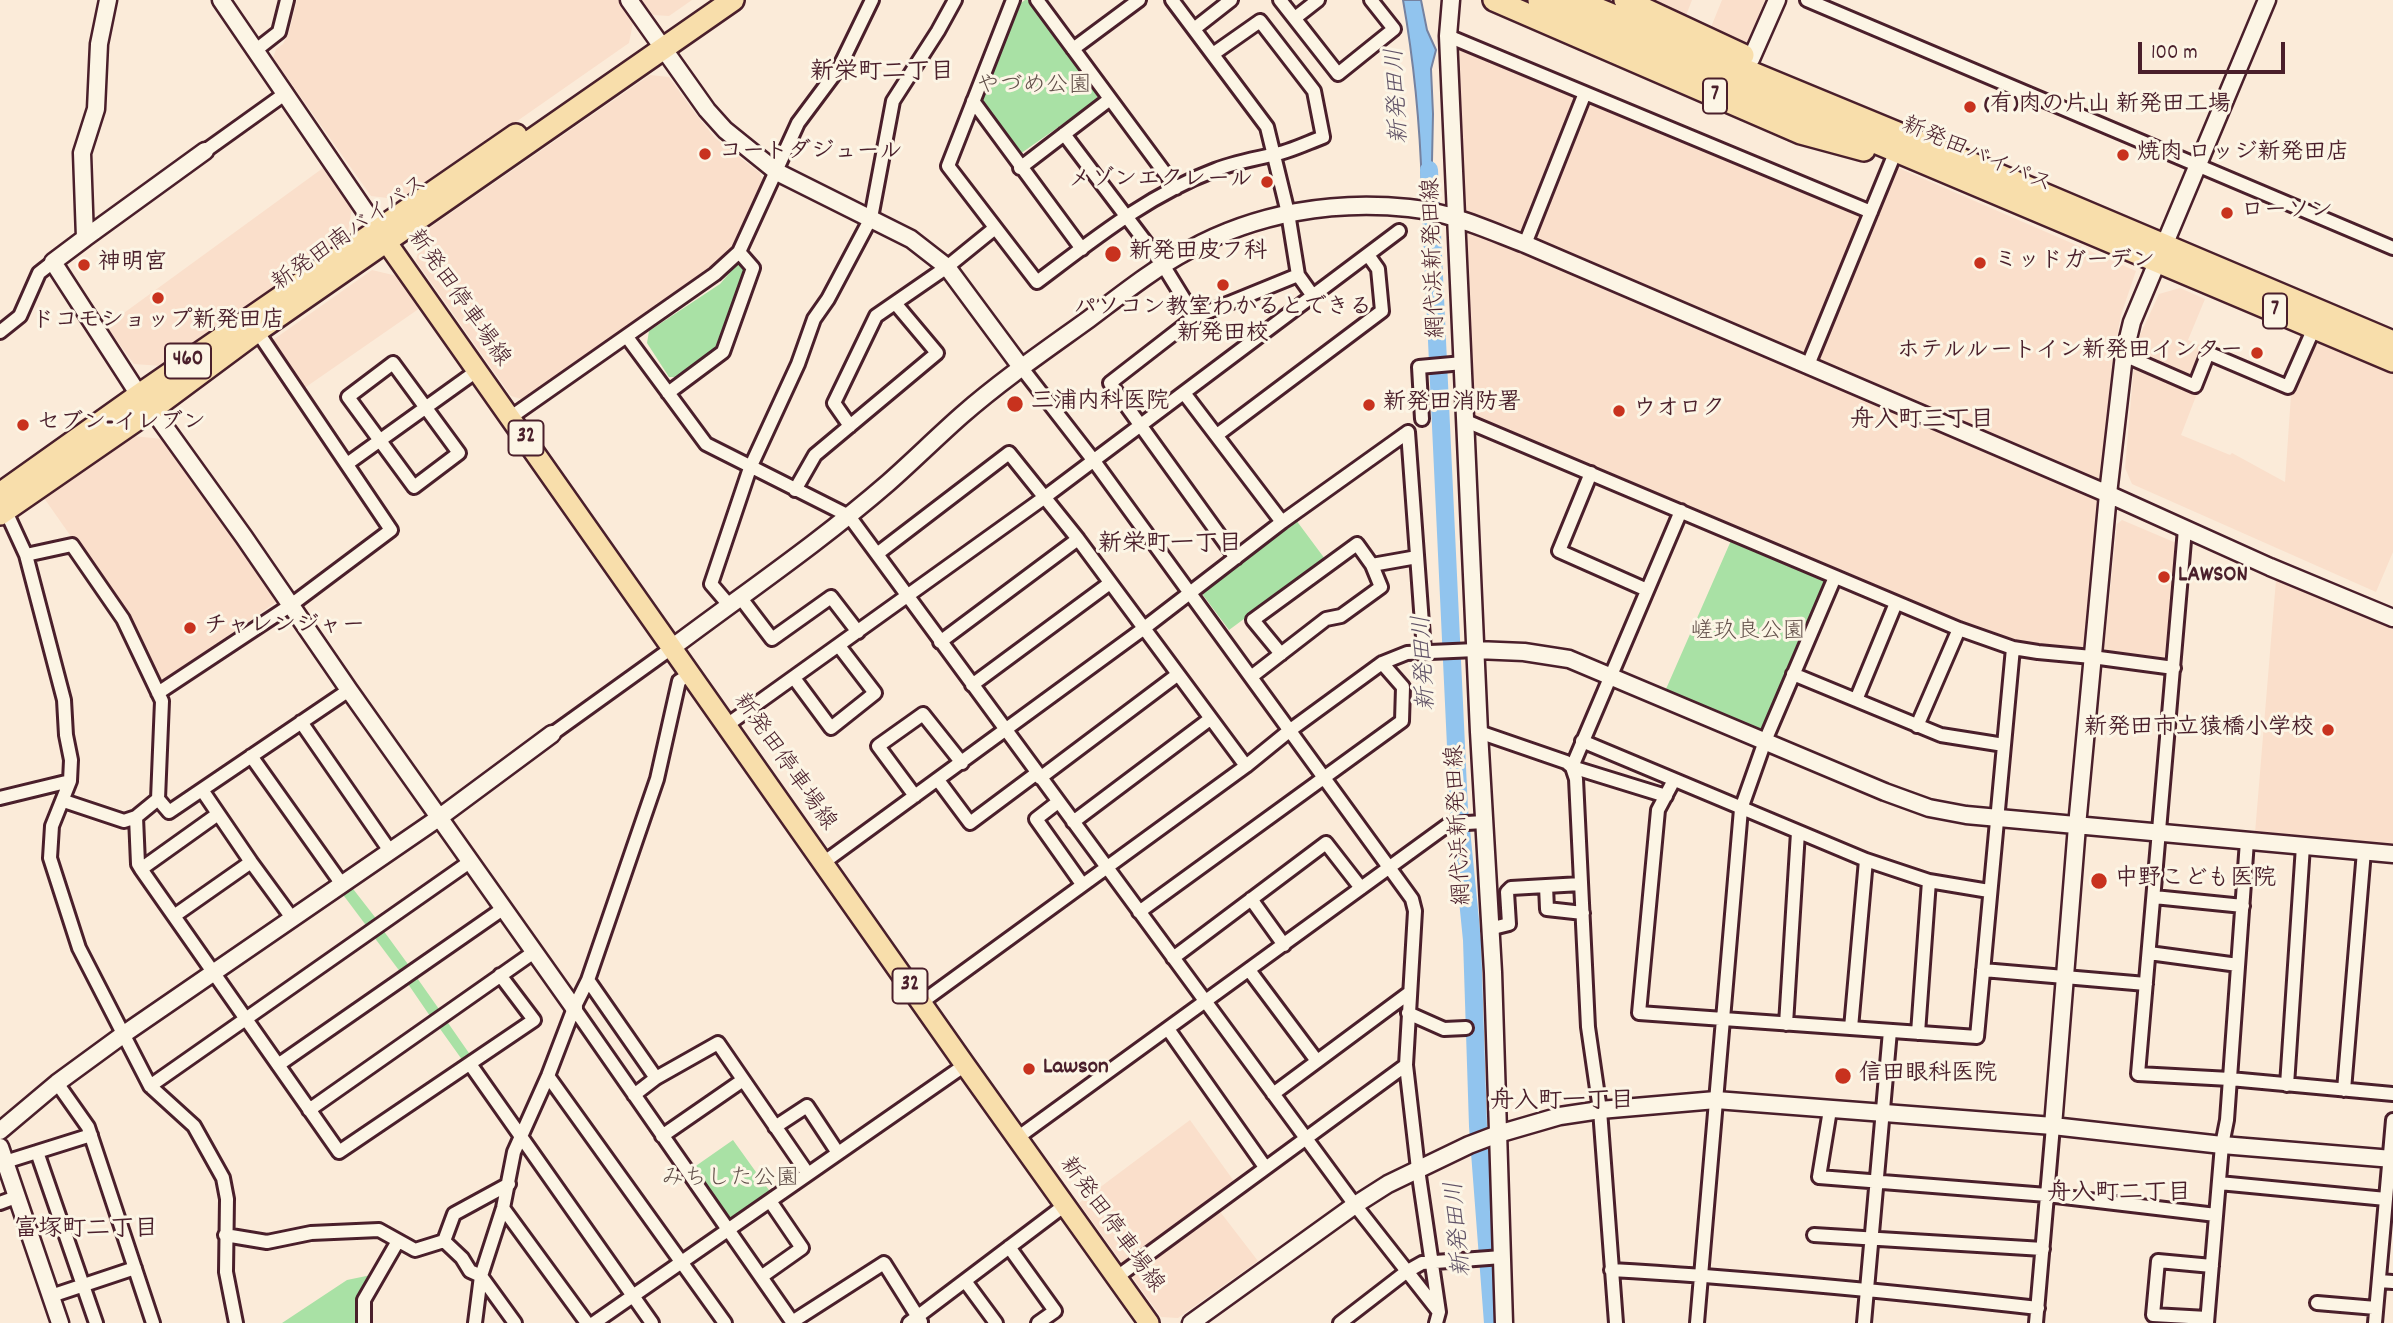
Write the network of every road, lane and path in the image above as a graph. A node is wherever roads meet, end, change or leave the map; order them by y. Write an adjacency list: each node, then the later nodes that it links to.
1 (108, 0): 56 (street)
2 (221, 0): 31 (street)
3 (287, 0): 31 (street)
4 (629, 0): 29 (street)
5 (712, 0): 29 (highway, 新発田南バイパス / 460)
6 (733, 0): 29 (highway, 新発田南バイパス / 460)
7 (872, 0): 45 (street)
8 (955, 0): 51 (street)
9 (1013, 0): 37 (street)
10 (1037, 0): 30 (street)
11 (1139, 0): 30 (street)
12 (1172, 0): 26 (street)
13 (1231, 0): 26 (street)
14 (1280, 0): 25 (street)
15 (1318, 0): 25 (street)
16 (1371, 0): 25 (street)
17 (1451, 0): 28 (street, 網代浜新発田線)
18 (1494, 0): 41 (highway, 7)
19 (1539, 0): 27 (highway, 新発田バイパス / 7)
20 (1576, 0): 27 (highway, 新発田バイパス / 7)
21 (1625, 0): 33 (highway, 7)
22 (1777, 0): 33 (street)
23 (1807, 0): 42 (street)
24 (2267, 0): 42 (street)
25 (1295, 18)
26 (1194, 29): 32 (street)
27 (1626, 30): 44 (highway, 新発田バイパス / 7); 46 (highway, 新発田バイパス / 7)
28 (1448, 36): 35 (street); 52 (street, 網代浜新発田線)
29 (660, 44): 45 (street); 55 (highway, 新発田南バイパス / 460)
30 (1073, 49): 36 (street)
31 (256, 50): 34 (street)
32 (1213, 54): 40 (street); 40 (street)
33 (1751, 59): 44 (highway, 7)
34 (286, 93): 39 (street); 55 (street)
35 (1585, 93): 48 (street); 57 (street)
36 (1110, 99): 38 (street); 47 (street)
37 (973, 101): 43 (street); 53 (street)
38 (1063, 134): 43 (street); 50 (street)
39 (205, 151): 56 (street)
40 (1273, 155): 47 (street); 49 (street)
41 (1893, 158): 46 (highway, 7); 48 (street)
42 (2196, 166): 58 (street); 61 (street)
43 (1020, 168): 59 (street)
44 (1982, 168): 61 (highway, 新発田バイパス / 7)
45 (777, 172): 51 (street); 60 (street)
46 (1943, 172): 61 (highway, 新発田バイパス / 7)
47 (1176, 188): 50 (street)
48 (1871, 212): 78 (street)
49 (1288, 213): 52 (street); 64 (street); 66 (street)
50 (1125, 216): 59 (street); 64 (street)
51 (871, 218): 65 (street); 94 (street)
52 (1457, 218): 57 (street); 77 (street, 網代浜新発田線)
53 (995, 228): 59 (street); 65 (street)
54 (1399, 231): 62 (street)
55 (382, 236): 71 (highway, 新発田南バイパス / 460); 80 (main road, 新発田停車場線 / 32); 83 (highway, 新発田南バイパス / 460)
56 (85, 238): 63 (street)
57 (1525, 244): 78 (street)
58 (2393, 248)
59 (1082, 249)
60 (739, 252): 73 (street); 81 (street)
61 (2161, 254): 70 (highway, 新発田バイパス / 7); 74 (highway, 新発田バイパス / 7); 75 (street)
62 (1368, 255): 67 (street); 90 (street)
63 (53, 262): 72 (street); 83 (street)
64 (1163, 265): 69 (street); 79 (street)
65 (947, 267): 68 (street); 79 (street)
66 (1298, 275): 67 (street); 69 (street)
67 (1313, 296): 82 (street)
68 (895, 303): 88 (street); 88 (street)
69 (1195, 317): 89 (street)
70 (2314, 328): 75 (street); 76 (highway, 新発田バイパス / 7)
71 (257, 331): 83 (highway, 新発田南バイパス / 460); 93 (street)
72 (0, 332)
73 (627, 337): 81 (street); 85 (street)
74 (2393, 342)
75 (2124, 355): 97 (street)
76 (2393, 361)
77 (1463, 363): 86 (street); 87 (street, 網代浜新発田線)
78 (1808, 365): 97 (street)
79 (1021, 367): 92 (street); 101 (street)
80 (478, 370): 84 (street); 85 (main road, 新発田停車場線 / 32)
81 (668, 393): 94 (street)
82 (1184, 393): 89 (street); 90 (street)
83 (145, 402): 99 (highway, 新発田南バイパス / 460); 117 (street)
84 (426, 407): 91 (street); 91 (street); 91 (street)
85 (511, 417): 124 (main road, 新発田停車場線 / 32)
86 (1422, 419)
87 (1466, 421): 95 (street); 126 (street, 網代浜新発田線)
88 (850, 426): 96 (street)
89 (1140, 426): 92 (street); 108 (street)
90 (1217, 435): 102 (street)
91 (380, 441): 93 (street)
92 (1094, 461): 98 (street); 113 (street)
93 (347, 464): 117 (street)
94 (750, 468): 96 (street); 115 (street)
95 (1591, 473): 100 (street); 112 (street)
96 (795, 490): 101 (street)
97 (2108, 494): 103 (street); 129 (street)
98 (1045, 496): 104 (street); 105 (street); 114 (street)
99 (1, 504): 106 (street)
100 (1681, 510): 110 (street); 112 (street)
101 (849, 516): 105 (street); 115 (street)
102 (1282, 522): 107 (street); 108 (street)
103 (2185, 529): 118 (street); 131 (street)
104 (1078, 539): 111 (street); 122 (street)
105 (877, 554): 114 (street)
106 (26, 555): 140 (street); 161 (street)
107 (1417, 557): 109 (street); 127 (street)
108 (1236, 558): 113 (street)
109 (1372, 565): 128 (street); 128 (street)
110 (1835, 577): 116 (street); 133 (street)
111 (1110, 583): 119 (street); 138 (street)
112 (1647, 590): 135 (street)
113 (1189, 594): 119 (street); 136 (street)
114 (908, 597): 121 (street); 122 (street)
115 (734, 601): 121 (street); 124 (street)
116 (1896, 603): 120 (street); 141 (street)
117 (292, 605): 139 (street); 140 (street)
118 (2393, 618)
119 (1143, 629): 134 (street); 146 (street)
120 (1959, 629): 125 (street); 145 (street)
121 (858, 632): 123 (street)
122 (940, 642): 138 (street)
123 (839, 646): 137 (street); 137 (street)
124 (673, 647): 132 (main road, 新発田停車場線 / 32); 149 (street)
125 (2012, 648): 129 (street); 152 (street)
126 (1471, 650): 127 (street); 135 (street); 148 (street, 網代浜新発田線)
127 (1424, 651): 130 (street)
128 (1281, 654): 136 (street)
129 (2092, 657): 131 (street); 176 (street)
130 (1382, 663): 147 (street); 158 (street)
131 (2174, 668): 178 (street)
132 (692, 673): 144 (main road, 新発田停車場線 / 32); 217 (street)
133 (1793, 674): 141 (street); 151 (street)
134 (1177, 675): 142 (street); 157 (street)
135 (1611, 675): 150 (street); 151 (street)
136 (1251, 677): 147 (street)
137 (794, 678): 144 (street)
138 (972, 685): 146 (street)
139 (349, 690): 143 (street); 172 (street)
140 (158, 693): 166 (street)
141 (1856, 700): 145 (street)
142 (1210, 719): 155 (street); 174 (street)
143 (301, 722): 153 (street); 181 (street)
144 (727, 725): 187 (main road, 新発田停車場線 / 32)
145 (1917, 726): 152 (street)
146 (1005, 731): 154 (street); 157 (street)
147 (1289, 731): 155 (street); 158 (street)
148 (1479, 732): 156 (street); 175 (street, 網代浜新発田線)
149 (552, 734): 172 (street)
150 (1582, 741): 156 (street); 160 (street)
151 (1765, 741): 169 (street); 173 (street)
152 (2004, 745): 173 (street)
153 (251, 756): 162 (street); 192 (street)
154 (962, 763): 159 (street); 163 (street)
155 (1246, 766): 188 (street)
156 (1572, 767): 164 (street); 194 (street)
157 (1038, 776): 159 (street); 168 (street)
158 (1323, 777): 189 (street); 202 (street)
159 (938, 780): 163 (street)
160 (1674, 780): 164 (street); 169 (street)
161 (70, 781): 165 (street); 167 (street)
162 (202, 790): 166 (street); 170 (street)
163 (915, 796): 187 (street)
164 (1666, 796): 225 (street)
165 (0, 798)
166 (158, 799): 171 (street)
167 (64, 801): 171 (street); 232 (street)
168 (1058, 802): 174 (street); 193 (street)
169 (1741, 809): 177 (street); 225 (street)
170 (218, 814): 186 (street); 190 (street)
171 (136, 817): 190 (street)
172 (440, 817): 181 (street); 185 (street)
173 (1997, 818): 176 (street); 197 (street)
174 (1073, 822): 188 (street)
175 (1477, 823): 189 (street); 206 (street, 網代浜新発田線)
176 (2077, 826): 178 (street); 216 (street)
177 (1798, 832): 184 (street); 226 (street)
178 (2160, 833): 179 (street); 198 (street)
179 (2247, 841): 180 (street); 200 (street)
180 (2303, 846): 182 (street); 243 (street)
181 (390, 851): 192 (street)
182 (2364, 851): 183 (street); 245 (street)
183 (2393, 854)
184 (1866, 860): 191 (street); 228 (street)
185 (471, 861): 201 (street); 224 (street)
186 (251, 862): 204 (street); 205 (street)
187 (823, 863): 220 (main road, 新発田停車場線 / 32)
188 (1106, 866): 193 (street); 202 (street)
189 (1390, 867): 196 (street); 219 (street)
190 (141, 869): 204 (street)
191 (1929, 881): 197 (street); 231 (street)
192 (341, 883): 205 (street)
193 (1082, 884): 220 (street)
194 (1581, 884): 195 (street); 203 (street)
195 (1546, 886): 203 (street); 206 (street)
196 (1361, 888): 199 (street); 207 (street)
197 (1989, 891): 213 (street)
198 (2154, 897): 200 (street); 209 (street)
199 (1251, 899): 207 (street); 210 (street)
200 (2242, 906): 211 (street)
201 (503, 908): 208 (street); 235 (street)
202 (1139, 912): 210 (street)
203 (1583, 913): 251 (street)
204 (174, 916): 214 (street)
205 (292, 918): 214 (street)
206 (1489, 929): 261 (street, 網代浜新発田線)
207 (1284, 944): 212 (street)
208 (534, 952): 215 (street); 222 (street)
209 (2149, 953): 211 (street); 218 (street)
210 (1173, 958): 221 (street)
211 (2238, 965): 240 (street)
212 (1249, 970): 221 (street); 233 (street)
213 (1983, 970): 216 (street); 231 (street)
214 (214, 974): 224 (street); 232 (street)
215 (500, 975): 234 (street); 250 (street)
216 (2064, 977): 218 (street); 255 (street)
217 (588, 980): 222 (street); 239 (street)
218 (2146, 984): 240 (street)
219 (1409, 993): 223 (street); 233 (street)
220 (922, 1002): 236 (main road, 新発田停車場線 / 32)
221 (1206, 1002): 229 (street); 246 (street)
222 (574, 1009): 238 (street); 248 (street)
223 (1408, 1013): 227 (street); 237 (street)
224 (246, 1019): 235 (street); 244 (street)
225 (1722, 1019): 226 (street); 249 (street)
226 (1786, 1024): 228 (street)
227 (1466, 1028)
228 (1851, 1028): 230 (street)
229 (1168, 1029): 263 (street); 269 (street)
230 (1890, 1031): 231 (street); 253 (street)
231 (1917, 1033)
232 (124, 1034): 242 (street); 244 (street)
233 (1317, 1061): 246 (street)
234 (470, 1064): 250 (street); 259 (street)
235 (278, 1065): 250 (street)
236 (965, 1065): 263 (main road, 新発田停車場線 / 32); 266 (street)
237 (1406, 1065): 262 (street); 270 (street)
238 (548, 1076): 259 (street); 295 (street)
239 (656, 1078): 241 (street); 248 (street)
240 (2230, 1079): 243 (street); 264 (street)
241 (743, 1080): 256 (street); 260 (street)
242 (57, 1083): 257 (street); 258 (street)
243 (2287, 1085): 245 (street)
244 (150, 1086): 286 (street)
245 (2344, 1090): 247 (street)
246 (1273, 1094): 262 (street)
247 (2393, 1094)
248 (634, 1095): 260 (street)
249 (1716, 1100): 251 (street); 252 (street); 300 (street)
250 (309, 1110)
251 (1600, 1110): 261 (street); 298 (street)
252 (1830, 1110): 253 (street); 272 (street)
253 (1882, 1114): 255 (street); 272 (street)
254 (2393, 1120): 268 (street)
255 (2053, 1126): 264 (street); 275 (street)
256 (775, 1127): 266 (street); 271 (street)
257 (0, 1131)
258 (91, 1135): 265 (street); 297 (street)
259 (520, 1136): 274 (street); 310 (street)
260 (663, 1136): 285 (street)
261 (1493, 1136): 270 (street); 293 (street, 網代浜新発田線)
262 (1306, 1137): 269 (street); 281 (street)
263 (1017, 1138): 280 (main road, 新発田停車場線 / 32)
264 (2222, 1145): 268 (street); 273 (street)
265 (37, 1152): 267 (street); 307 (street)
266 (838, 1153): 271 (street)
267 (3, 1154): 276 (street)
268 (2391, 1159): 277 (street)
269 (1265, 1167): 302 (street)
270 (1418, 1169): 281 (street); 294 (street)
271 (808, 1174): 278 (street)
272 (1876, 1180): 275 (street); 288 (street)
273 (2219, 1183): 277 (street); 283 (street)
274 (509, 1184): 282 (street); 290 (street)
275 (2048, 1195): 283 (street); 292 (street)
276 (16, 1197): 279 (street); 309 (street)
277 (2386, 1199): 284 (street)
278 (770, 1200): 285 (street); 303 (street)
279 (0, 1203)
280 (1065, 1205): 291 (street); 302 (main road, 新発田停車場線 / 32)
281 (1355, 1205): 299 (street); 332 (street)
282 (503, 1208): 301 (street); 324 (street)
283 (2216, 1215): 296 (street)
284 (2388, 1226): 305 (street)
285 (728, 1230): 295 (street); 303 (street)
286 (225, 1235): 289 (street); 320 (street)
287 (1814, 1235): 288 (street)
288 (1870, 1240): 292 (street); 308 (street)
289 (398, 1241): 290 (street); 321 (street)
290 (444, 1241): 301 (street)
291 (1009, 1247): 304 (street); 330 (street)
292 (2043, 1249): 312 (street)
293 (1500, 1258): 294 (street); 334 (street, 網代浜新発田線)
294 (1432, 1261): 299 (street); 314 (street)
295 (682, 1262): 310 (street); 327 (street)
296 (2212, 1266): 315 (street); 315 (street)
297 (135, 1268): 307 (street); 319 (street)
298 (1611, 1270): 300 (street); 335 (street)
299 (1406, 1272): 314 (street); 333 (street)
300 (1701, 1275): 308 (street); 336 (street)
301 (481, 1276): 322 (street); 323 (street)
302 (1116, 1277): 331 (main road, 新発田停車場線 / 32)
303 (761, 1278): 328 (street)
304 (965, 1281): 316 (street); 329 (street)
305 (2379, 1281): 306 (street); 313 (street)
306 (2393, 1282)
307 (83, 1285): 309 (street); 318 (street)
308 (1866, 1288): 312 (street); 337 (street)
309 (51, 1296): 317 (street)
310 (633, 1296): 325 (street); 326 (street)
311 (2317, 1303): 313 (street)
312 (2038, 1308): 338 (street)
313 (2376, 1308): 339 (street)
314 (1437, 1318)
315 (2207, 1320)
316 (916, 1321): 328 (street)
317 (60, 1323)
318 (96, 1323)
319 (153, 1323)
320 (236, 1323)
321 (364, 1323)
322 (475, 1323)
323 (515, 1323)
324 (587, 1323)
325 (594, 1323)
326 (652, 1323)
327 (725, 1323)
328 (792, 1323)
329 (996, 1323)
330 (1038, 1323)
331 (1149, 1323)
332 (1191, 1323)
333 (1340, 1323)
334 (1504, 1323)
335 (1616, 1323)
336 (1697, 1323)
337 (1864, 1323)
338 (2036, 1323)
339 (2375, 1323)

